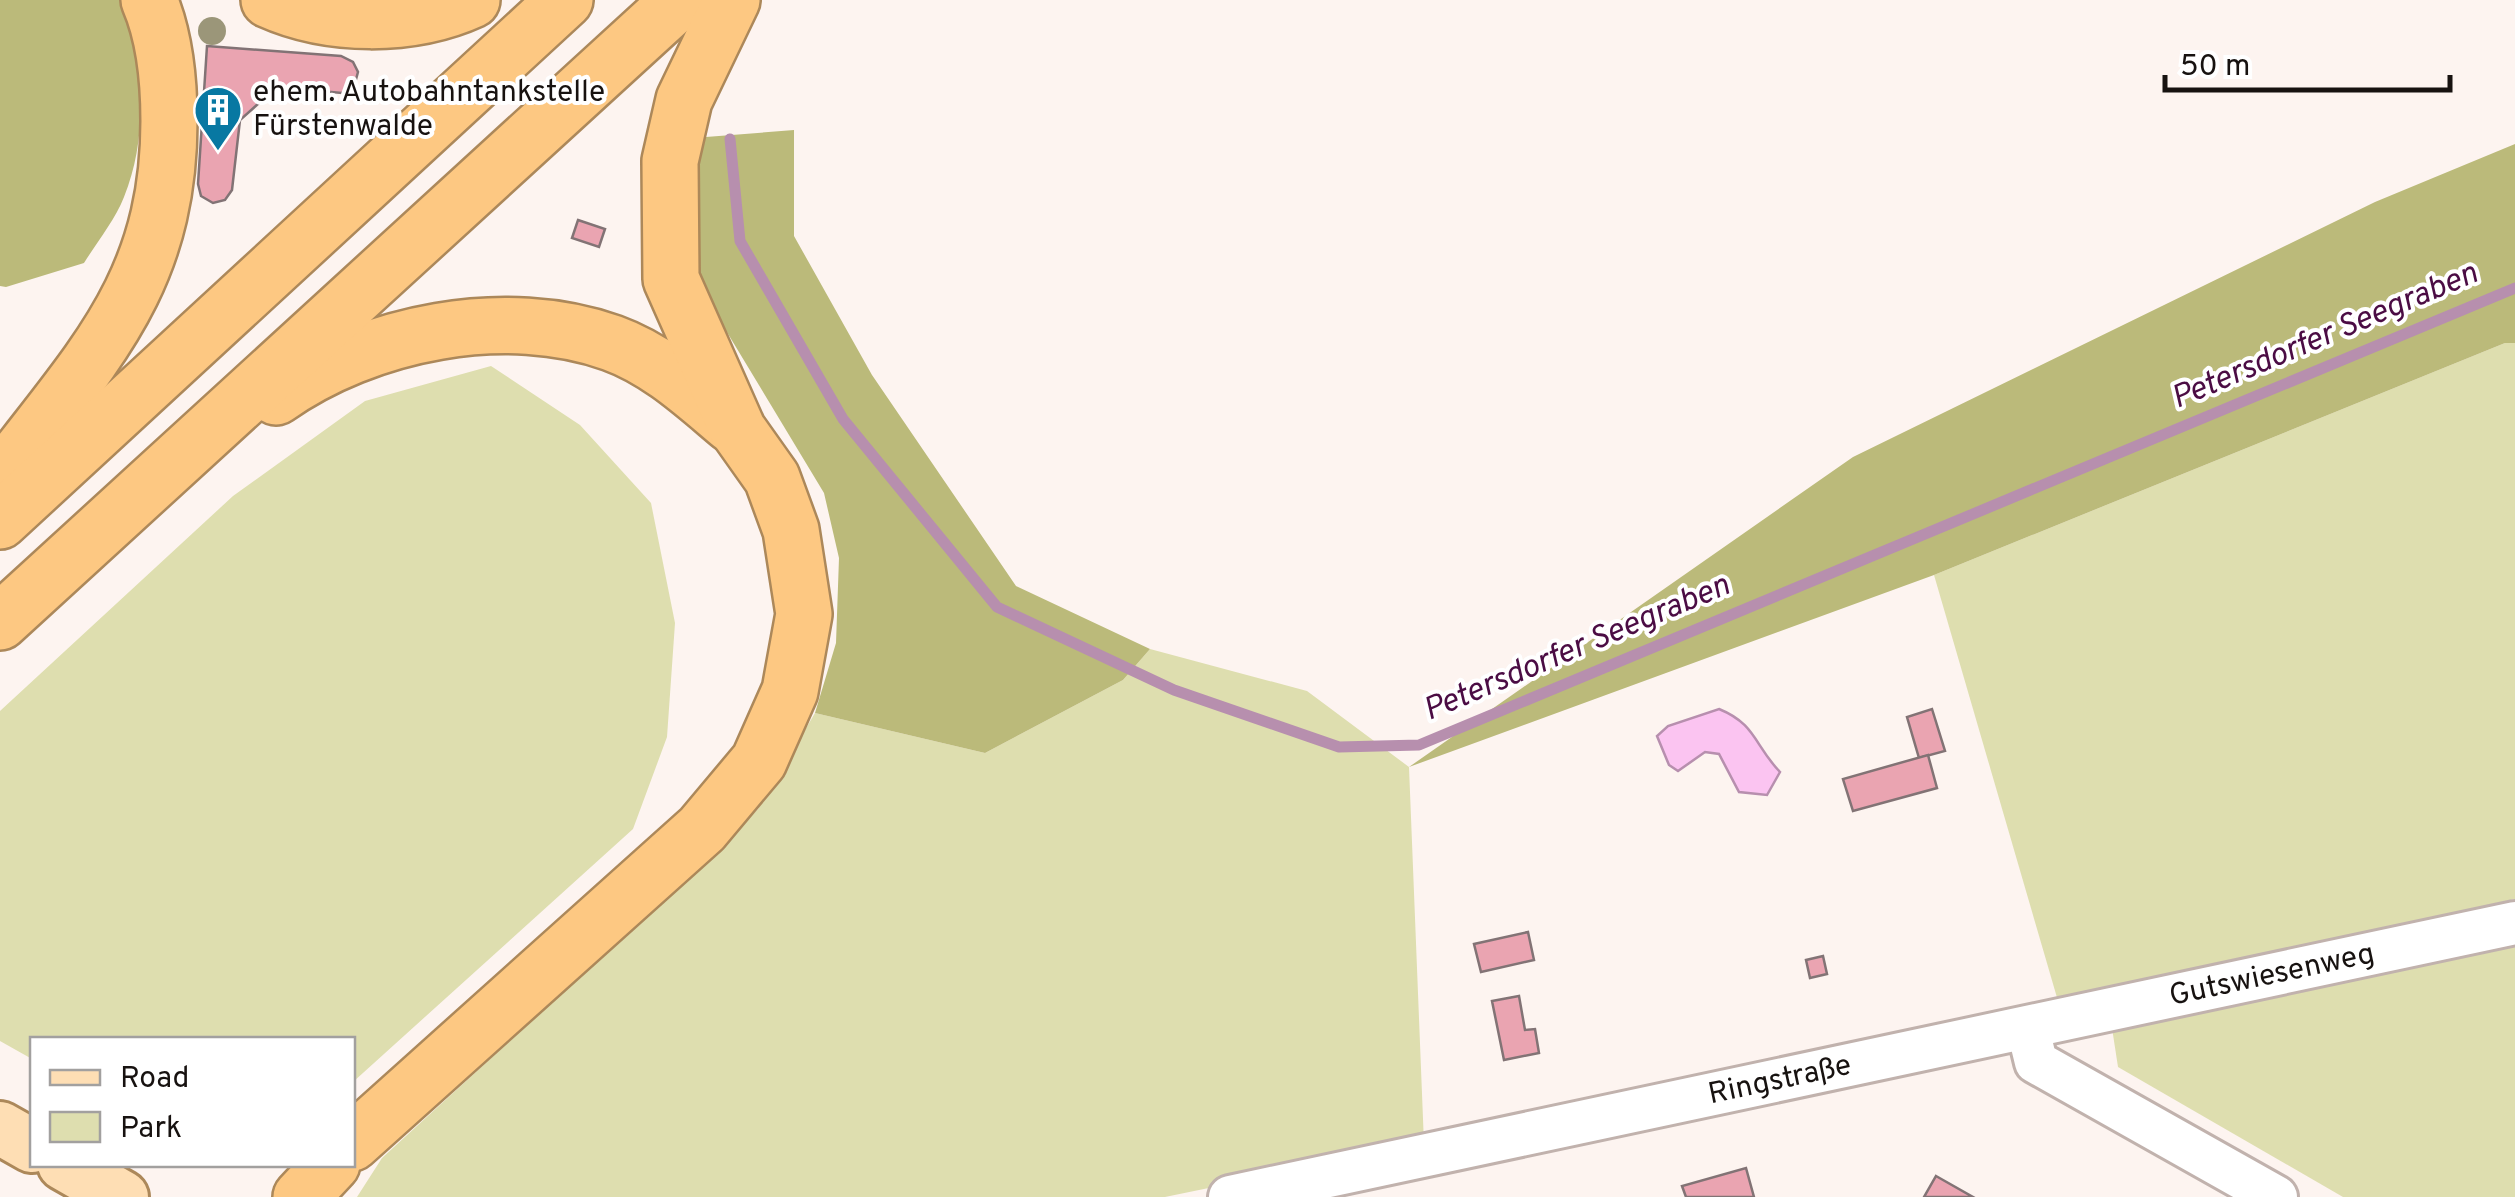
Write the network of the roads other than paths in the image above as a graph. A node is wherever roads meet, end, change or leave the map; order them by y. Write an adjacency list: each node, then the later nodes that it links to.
1 (149, 0): 9 (highway)
2 (268, 0): 3 (highway)
3 (472, 0)
4 (565, 0): 10 (highway)
5 (680, 0): 8 (highway)
6 (732, 0): 7 (highway)
7 (738, 430): 8 (highway); 15 (highway)
8 (164, 475): 11 (highway)
9 (0, 480)
10 (0, 521)
11 (0, 622)
12 (2515, 923): 13 (street, Gutswiesenweg)
13 (2028, 1029): 21 (street, Ringstraße); 22 (street)
14 (0, 1128): 16 (main road)
15 (355, 1141)
16 (30, 1145)
17 (69, 1167): 19 (main road)
18 (329, 1167): 20 (highway)
19 (122, 1197)
20 (301, 1197)
21 (1230, 1197)
22 (2276, 1197)

